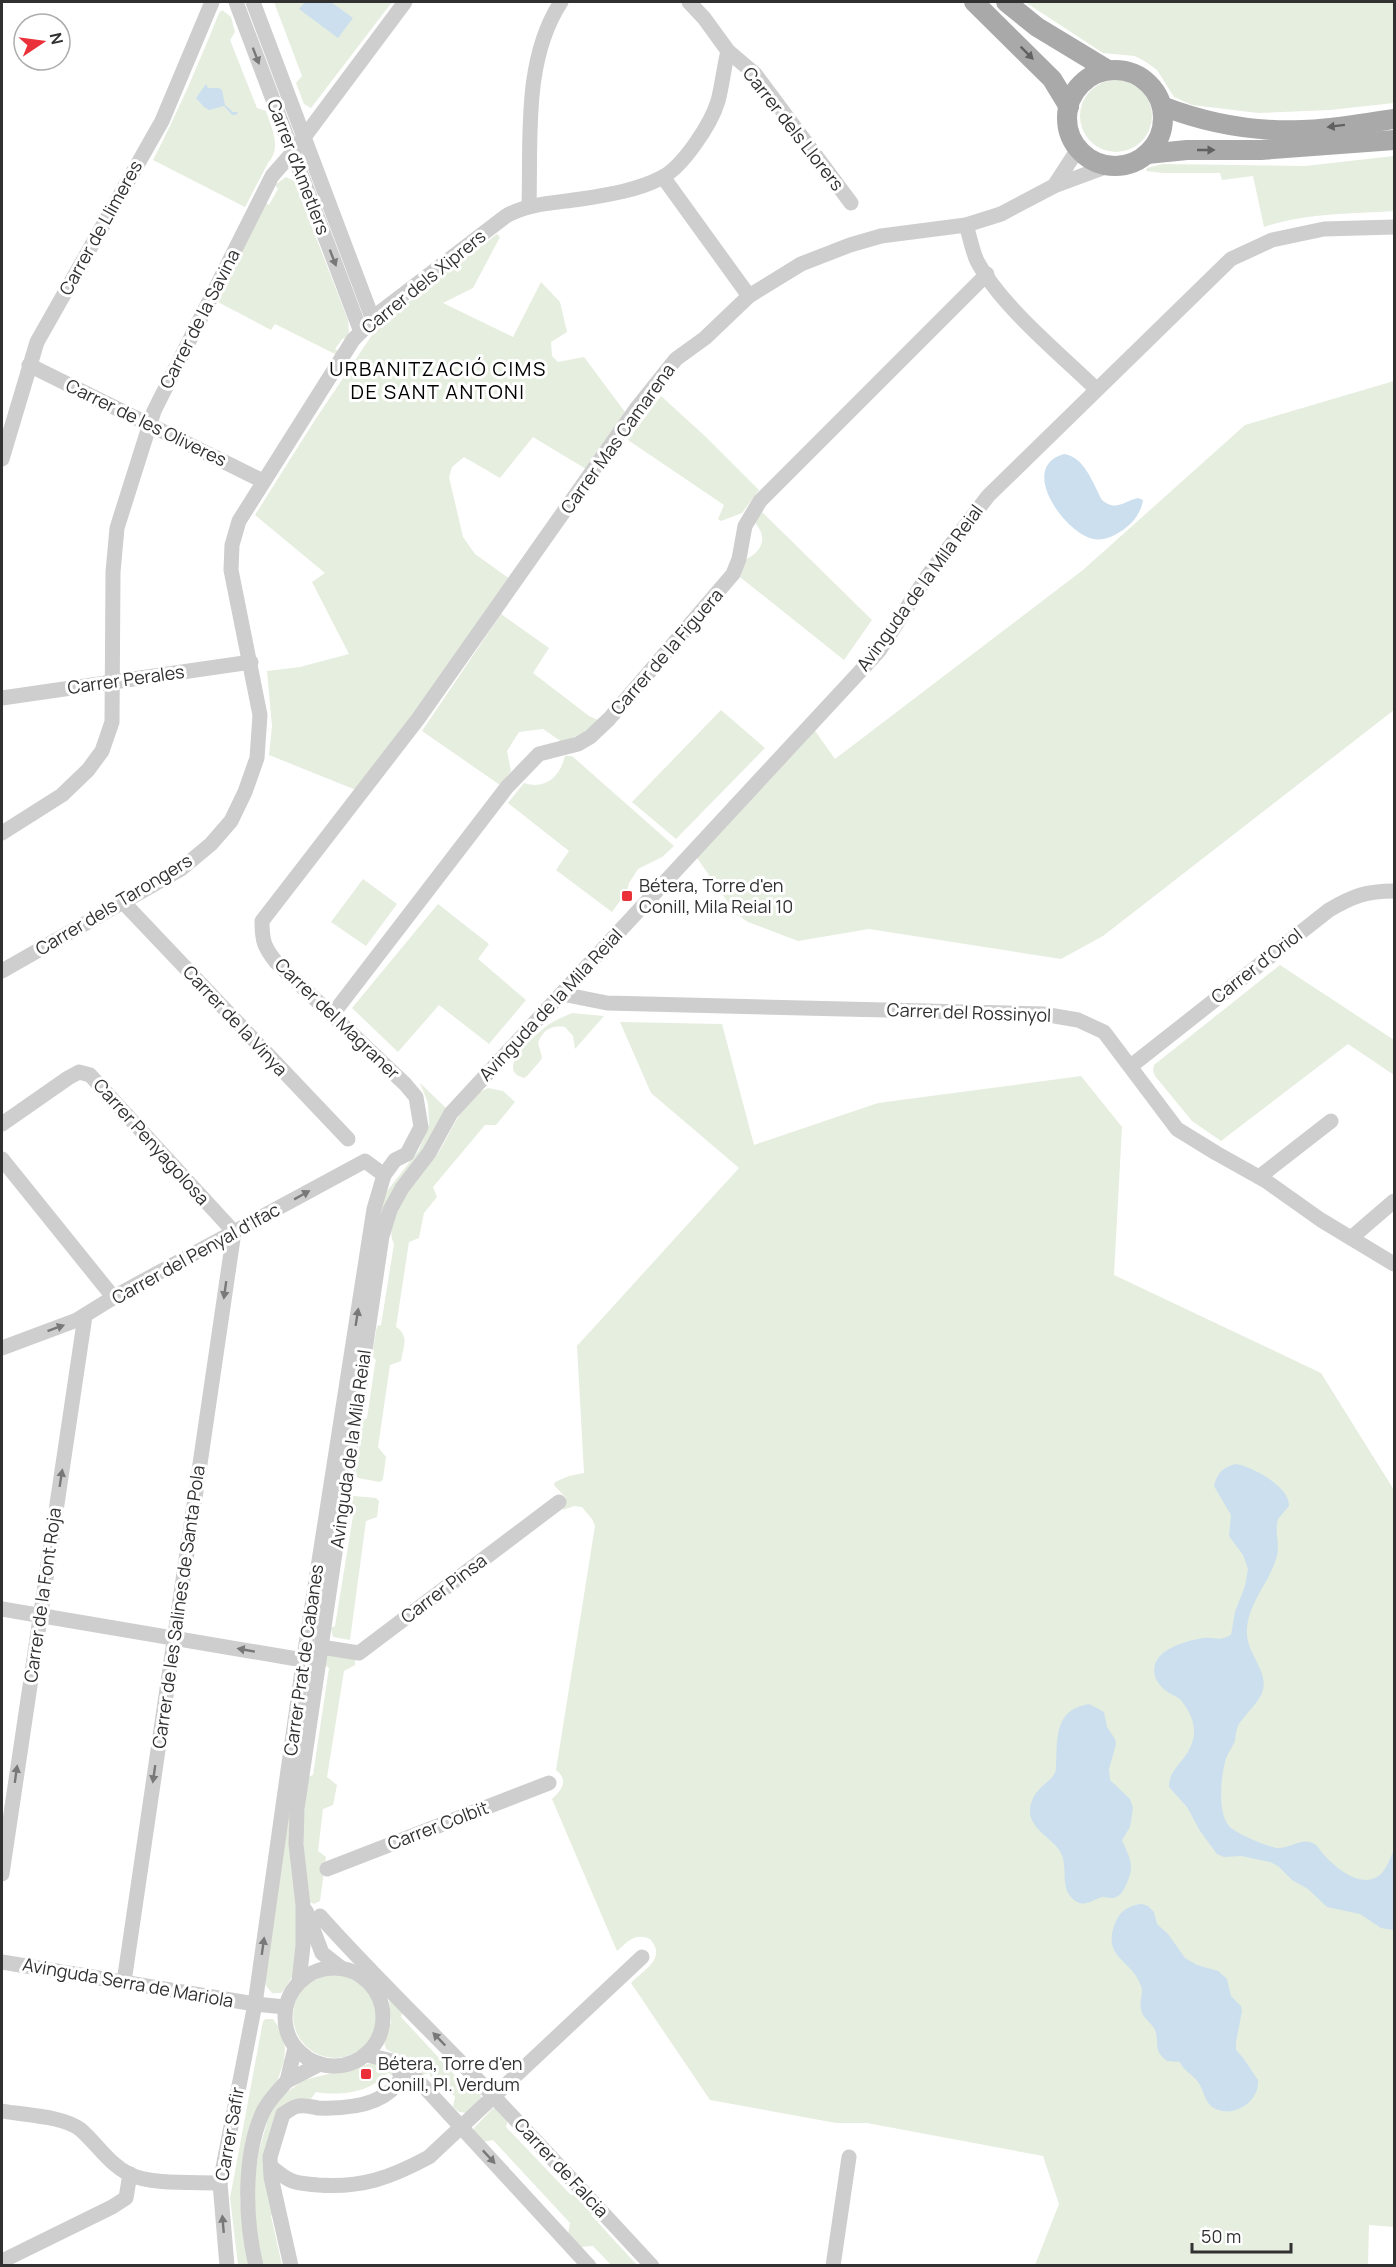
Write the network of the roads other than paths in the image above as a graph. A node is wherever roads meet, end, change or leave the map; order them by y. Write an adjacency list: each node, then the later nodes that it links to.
1 (212, 2): 30 (street, Carrer de Llimeres)
2 (236, 2): 17 (street, Carrer d'Ametlers, one-way to 17)
3 (253, 2): 14 (street, Carrer d'Ametlers)
4 (405, 2): 14 (street, Carrer de la Savina)
5 (561, 2): 23 (street)
6 (689, 2): 9 (street, Carrer dels Llorers)
7 (974, 2): 12 (main road, one-way to 12)
8 (1006, 2): 10 (main road)
9 (728, 51): 20 (street, Carrer dels Xiprers); 22 (street, Carrer dels Llorers)
10 (1108, 70): 11 (main road); 12 (main road)
11 (1162, 106): 13 (main road, one-way to 11); 18 (main road)
12 (1069, 107): 16 (main road)
13 (1395, 119)
14 (304, 136): 17 (street, Carrer de la Savina); 28 (street, Carrer d'Ametlers)
15 (1395, 140): 18 (main road, one-way to 15)
16 (1078, 149): 19 (main road); 21 (street, Carrer Mas Camarena)
17 (293, 152): 29 (street, Carrer d'Ametlers, one-way to 29); 32 (street, Carrer de la Savina)
18 (1147, 154): 19 (main road)
19 (1108, 166): 21 (street, Carrer Mas Camarena)
20 (663, 177): 23 (street, Carrer dels Xiprers); 27 (street)
21 (1054, 186): 24 (street, Carrer Mas Camarena)
22 (851, 203)
23 (529, 206): 28 (street, Carrer dels Xiprers)
24 (966, 225): 26 (street); 27 (street, Carrer Mas Camarena)
25 (1395, 227): 31 (street, Avinguda de la Mila Reial)
26 (987, 274): 31 (street); 44 (street, Carrer de la Figuera)
27 (750, 296): 38 (street, Carrer Mas Camarena)
28 (373, 320): 29 (street, Carrer dels Xiprers)
29 (360, 332): 34 (street, Carrer dels Xiprers)
30 (29, 365): 32 (street, Carrer de les Oliveres); 33 (street, Carrer de Llimeres)
31 (1096, 389): 43 (street, Avinguda de la Mila Reial)
32 (149, 425): 34 (street, Carrer de les Oliveres); 36 (street, Carrer de la Savina)
33 (2, 459)
34 (263, 481): 35 (street, Carrer dels Xiprers)
35 (251, 662): 36 (street, Carrer Perales); 41 (street, Carrer dels Tarongers)
36 (114, 682): 37 (street, Carrer Perales); 39 (street, Carrer de la Savina)
37 (2, 698)
38 (418, 719): 44 (street, Carrer del Magraner)
39 (2, 833)
40 (1395, 891): 45 (street, Carrer d'Oriol)
41 (123, 902): 42 (street, Carrer dels Tarongers); 48 (street, Carrer de la Vinya)
42 (2, 971)
43 (562, 994): 45 (street, Carrer del Rossinyol); 63 (street, Avinguda de la Mila Reial)
44 (332, 1015): 50 (street, Carrer del Magraner)
45 (1131, 1066): 51 (street, Carrer del Rossinyol)
46 (1331, 1121): 51 (street)
47 (2, 1124): 53 (street, Carrer Penyagolosa)
48 (348, 1139)
49 (2, 1159): 56 (street)
50 (384, 1175): 53 (street, Carrer del Penyal d'Ifac, one-way to 50); 64 (street, Carrer Prat de Cabanes, one-way to 50)
51 (1259, 1177): 54 (street, Carrer del Rossinyol)
52 (1395, 1201): 54 (street)
53 (234, 1232): 56 (street, Carrer del Penyal d'Ifac); 62 (street, Carrer de les Salines de Santa Pola, one-way to 62)
54 (1351, 1238): 55 (street, Carrer del Rossinyol)
55 (1395, 1264)
56 (114, 1298): 57 (street, Carrer del Penyal d'Ifac)
57 (85, 1316): 58 (street, Carrer del Penyal d'Ifac, one-way to 57); 61 (street, Carrer de la Font Roja, one-way to 57)
58 (2, 1348)
59 (559, 1502): 63 (street, Carrer Pinsa)
60 (2, 1608): 61 (street)
61 (40, 1615): 62 (street); 67 (street, Carrer de la Font Roja, one-way to 61)
62 (174, 1638): 64 (street, one-way to 62); 74 (street, Carrer de les Salines de Santa Pola, one-way to 74)
63 (321, 1647): 68 (street, Avinguda de la Mila Reial)
64 (303, 1660): 75 (street, Carrer Prat de Cabanes, one-way to 64)
65 (549, 1783): 66 (street, Carrer Colbit)
66 (327, 1869)
67 (2, 1874)
68 (303, 1905): 72 (street, Avinguda de la Mila Reial); 73 (street, Avinguda de la Mila Reial)
69 (320, 1916): 82 (street, Carrer de Falcia, one-way to 69)
70 (642, 1957): 82 (street)
71 (2, 1962): 74 (street, Avinguda Serra de Mariola)
72 (341, 1968): 73 (street); 78 (street)
73 (299, 1981): 76 (street)
74 (124, 1982): 75 (street, Avinguda Serra de Mariola)
75 (255, 2004): 76 (street, Avinguda Serra de Mariola); 88 (street, Carrer Safir)
76 (285, 2007): 77 (street)
77 (295, 2048): 80 (street); 81 (street)
78 (367, 2055): 79 (street); 80 (street)
79 (397, 2062): 84 (street); 86 (street)
80 (318, 2065): 81 (street)
81 (287, 2081): 91 (street)
82 (493, 2096): 84 (street); 94 (street, Carrer de Falcia)
83 (2, 2111): 87 (street)
84 (461, 2127): 86 (street); 93 (street, one-way to 93)
85 (849, 2157): 95 (street)
86 (271, 2167): 92 (street)
87 (129, 2174): 88 (street); 89 (street)
88 (220, 2183): 90 (street, Carrer Safir, one-way to 88)
89 (2, 2261)
90 (227, 2265)
91 (256, 2265)
92 (291, 2265)
93 (589, 2265)
94 (652, 2265)
95 (833, 2265)

